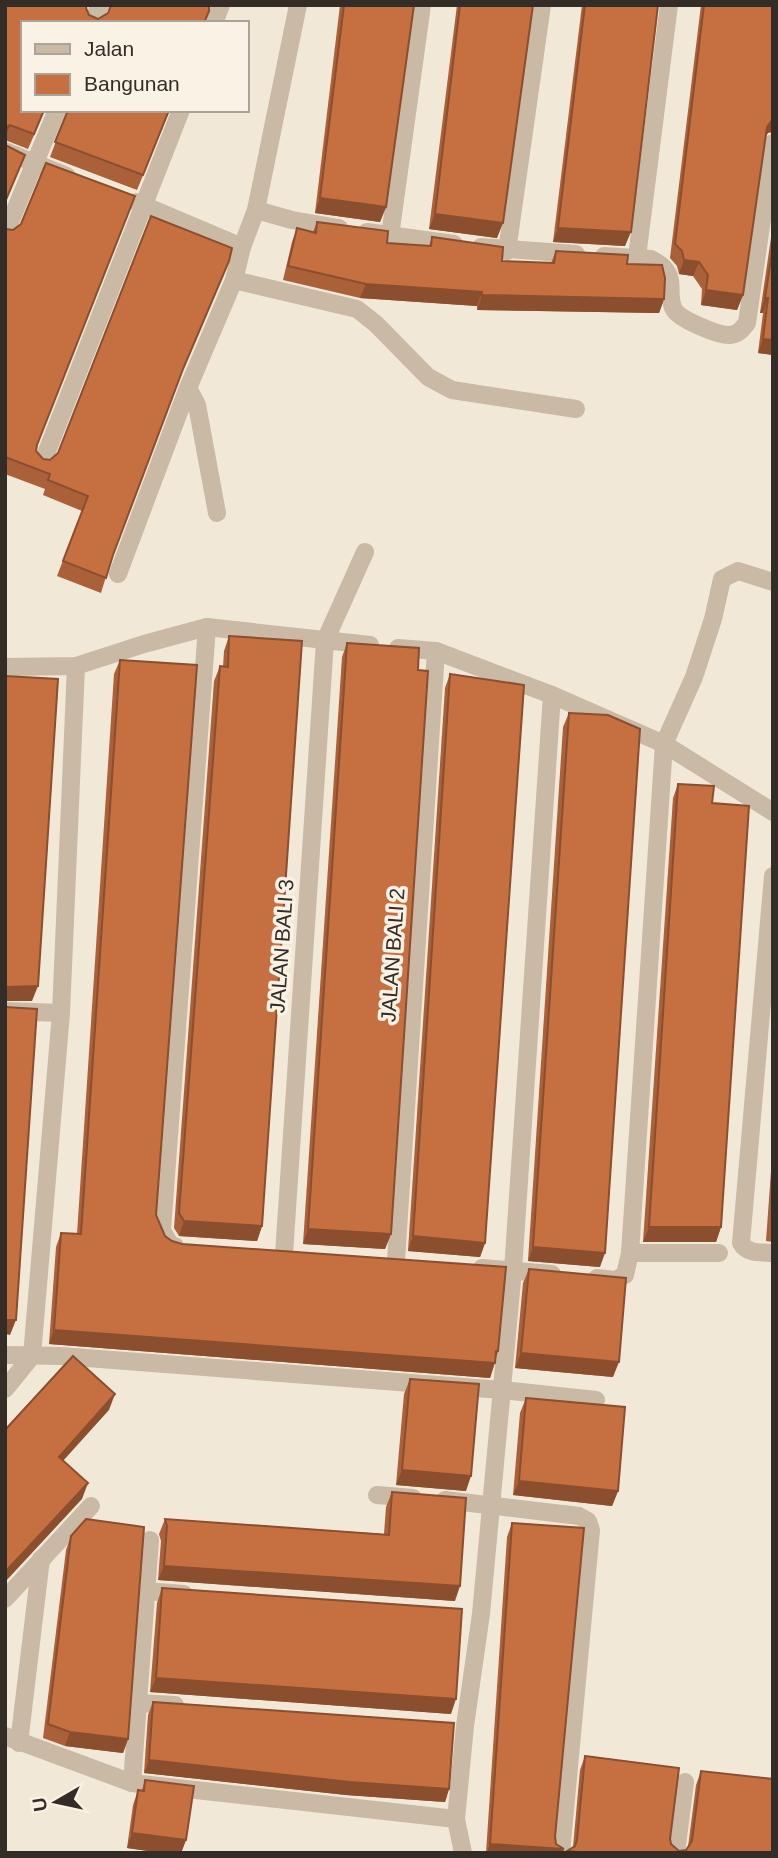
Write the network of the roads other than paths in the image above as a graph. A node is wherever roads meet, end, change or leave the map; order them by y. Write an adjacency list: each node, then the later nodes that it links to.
1 (100, 5): 6 (street)
2 (298, 5): 15 (street)
3 (422, 5): 17 (street)
4 (542, 5): 19 (street)
5 (669, 5): 20 (street)
6 (93, 21)
7 (56, 112): 11 (street)
8 (180, 112): 14 (street)
9 (773, 143): 20 (street)
10 (5, 151): 11 (street)
11 (35, 164): 12 (street); 16 (street)
12 (84, 182)
13 (120, 196): 14 (street)
14 (145, 205): 18 (street); 24 (street)
15 (256, 210): 17 (street); 18 (street)
16 (5, 233)
17 (390, 236): 19 (street)
18 (242, 247): 21 (street)
19 (507, 251): 20 (street)
20 (637, 257)
21 (234, 280): 22 (street); 23 (street)
22 (188, 388): 25 (street); 27 (street)
23 (576, 409)
24 (42, 464)
25 (218, 513)
26 (365, 552): 30 (street)
27 (118, 574)
28 (773, 582): 35 (street)
29 (208, 627): 30 (street); 32 (street); 40 (street)
30 (325, 641): 31 (street); 44 (street, JALAN BALI 3)
31 (436, 651): 34 (street); 45 (street, JALAN BALI 2)
32 (76, 666): 33 (street); 39 (street)
33 (5, 667)
34 (552, 695): 35 (street); 47 (street)
35 (664, 744): 36 (street); 41 (street)
36 (773, 812)
37 (773, 876): 43 (street)
38 (5, 1011): 39 (street)
39 (61, 1013): 49 (street)
40 (190, 1248)
41 (630, 1252): 42 (street); 47 (street)
42 (719, 1253)
43 (773, 1253)
44 (284, 1254)
45 (396, 1261)
46 (461, 1266): 47 (street)
47 (513, 1270): 51 (street)
48 (5, 1355): 49 (street)
49 (32, 1356): 50 (street); 51 (street)
50 (5, 1389)
51 (502, 1390): 52 (street); 54 (street)
52 (596, 1400)
53 (377, 1495): 54 (street)
54 (492, 1504): 66 (street); 68 (street)
55 (90, 1506): 57 (street)
56 (150, 1540): 58 (street)
57 (41, 1559): 60 (street); 63 (street)
58 (146, 1591): 59 (street); 61 (street)
59 (200, 1595)
60 (5, 1599)
61 (138, 1703): 62 (street); 65 (street)
62 (192, 1707)
63 (12, 1740): 65 (street)
64 (685, 1782): 69 (street)
65 (132, 1783): 66 (street)
66 (456, 1819): 67 (street)
67 (463, 1853)
68 (561, 1853)
69 (676, 1853)

